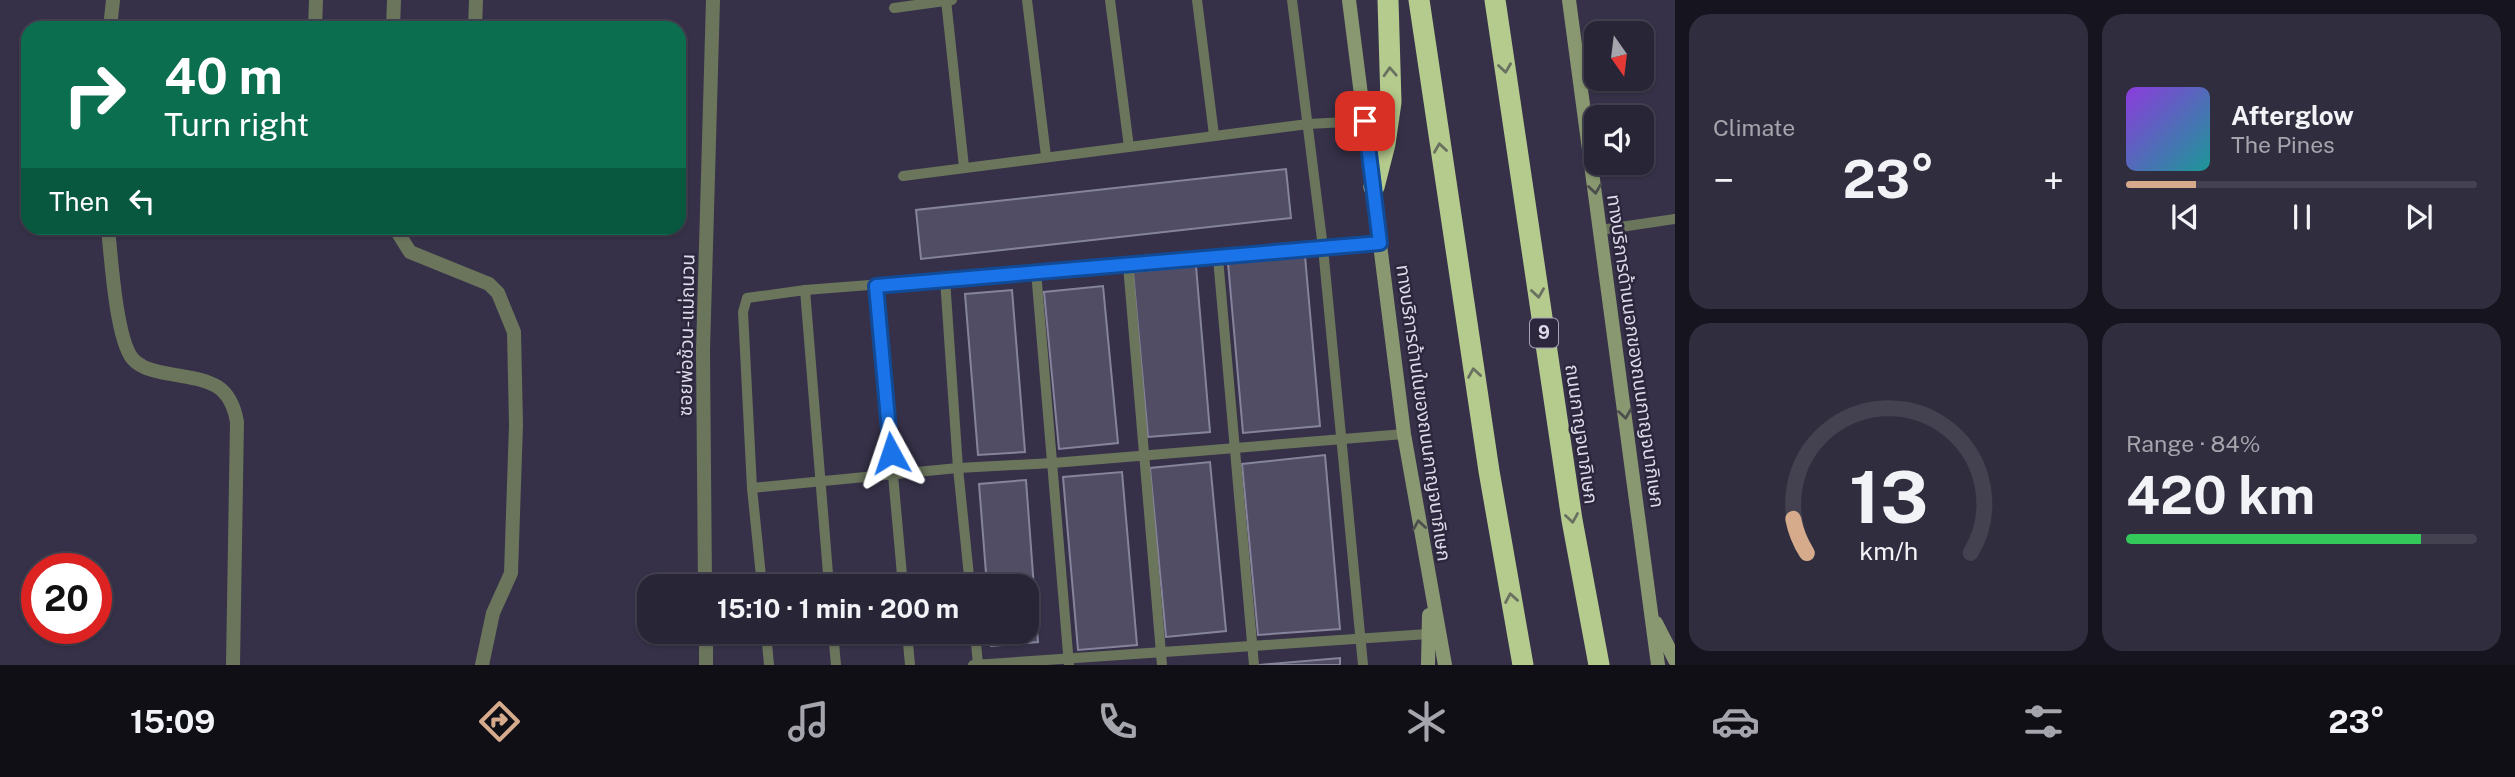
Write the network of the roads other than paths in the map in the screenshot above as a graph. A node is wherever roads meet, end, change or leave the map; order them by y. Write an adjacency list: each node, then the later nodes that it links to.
1 (113, 0): 18 (street)
2 (316, 0): 19 (street)
3 (394, 0): 20 (street)
4 (476, 0): 21 (street)
5 (713, 0): 51 (street, ซอยพ่อช้วน-แม่ถนวน)
6 (946, 0): 7 (lane); 17 (lane); 27 (lane)
7 (952, 0)
8 (1027, 0): 26 (lane)
9 (1110, 0): 25 (lane)
10 (1197, 0): 24 (lane)
11 (1292, 0): 23 (lane)
12 (1349, 0): 22 (main road, ทางบริการด้านในของถนนกาญจนาภิเษก)
13 (1388, 0): 29 (highway, one-way to 13)
14 (1419, 0): 82 (highway, one-way to 14)
15 (1495, 0): 83 (highway, ถนนกาญจนาภิเษก / 9, one-way to 83)
16 (1569, 0): 31 (main road, ทางบริการด้านนอกของถนนกาญจนาภิเษก, one-way to 31)
17 (894, 8)
18 (111, 21)
19 (314, 21)
20 (393, 21)
21 (475, 21)
22 (1365, 121): 23 (lane); 29 (main road, ทางบริการด้านในของถนนกาญจนาภิเษก)
23 (1308, 124): 24 (lane); 35 (lane)
24 (1214, 135): 25 (lane)
25 (1129, 146): 26 (lane)
26 (1046, 156): 27 (lane)
27 (964, 167): 28 (lane)
28 (903, 176)
29 (1374, 187): 34 (main road, ทางบริการด้านในของถนนกาญจนาภิเษก)
30 (1675, 219): 31 (lane)
31 (1600, 230): 57 (main road, ทางบริการด้านนอกของถนนกาญจนาภิเษก, one-way to 57)
32 (109, 235): 69 (street)
33 (400, 235): 70 (street)
34 (1380, 243): 35 (lane); 42 (main road, ทางบริการด้านในของถนนกาญจนาภิเษก)
35 (1323, 248): 36 (lane); 43 (lane)
36 (1218, 258): 37 (lane); 44 (lane)
37 (1128, 265): 38 (lane); 45 (lane)
38 (1036, 271): 39 (lane); 46 (lane)
39 (945, 279): 40 (lane); 47 (lane)
40 (876, 286): 41 (lane); 48 (lane)
41 (805, 290): 49 (lane); 50 (lane)
42 (1405, 434): 43 (lane); 56 (main road, ทางบริการด้านในของถนนกาญจนาภิเษก, one-way to 42)
43 (1343, 441): 44 (lane); 59 (lane)
44 (1236, 449): 45 (lane); 65 (lane)
45 (1144, 454): 46 (lane); 66 (lane)
46 (1053, 463): 47 (lane); 68 (lane)
47 (958, 468): 48 (lane); 55 (lane)
48 (893, 474): 49 (lane); 54 (lane)
49 (820, 480): 50 (lane); 53 (lane)
50 (752, 488): 52 (lane)
51 (705, 574)
52 (761, 574)
53 (828, 574)
54 (902, 574)
55 (969, 574)
56 (1431, 592): 58 (main road); 81 (main road, ทางบริการด้านในของถนนกาญจนาภิเษก)
57 (1651, 612): 67 (main road); 84 (main road, ทางบริการด้านนอกของถนนกาญจนาภิเษก)
58 (1428, 634): 59 (lane); 80 (main road)
59 (1361, 639): 65 (lane); 79 (lane)
60 (706, 644): 71 (street)
61 (767, 644): 72 (lane)
62 (834, 644): 73 (lane)
63 (908, 644): 74 (lane)
64 (976, 644): 76 (lane)
65 (1252, 647): 66 (lane); 78 (lane)
66 (1161, 651): 68 (lane); 77 (lane)
67 (1675, 660)
68 (1069, 661): 76 (lane)
69 (233, 665)
70 (482, 665)
71 (706, 665)
72 (769, 665)
73 (836, 665)
74 (910, 665)
75 (973, 665): 76 (lane)
76 (978, 665)
77 (1162, 665)
78 (1254, 665)
79 (1363, 665)
80 (1428, 665)
81 (1445, 665)
82 (1523, 665)
83 (1599, 665)
84 (1657, 665)

